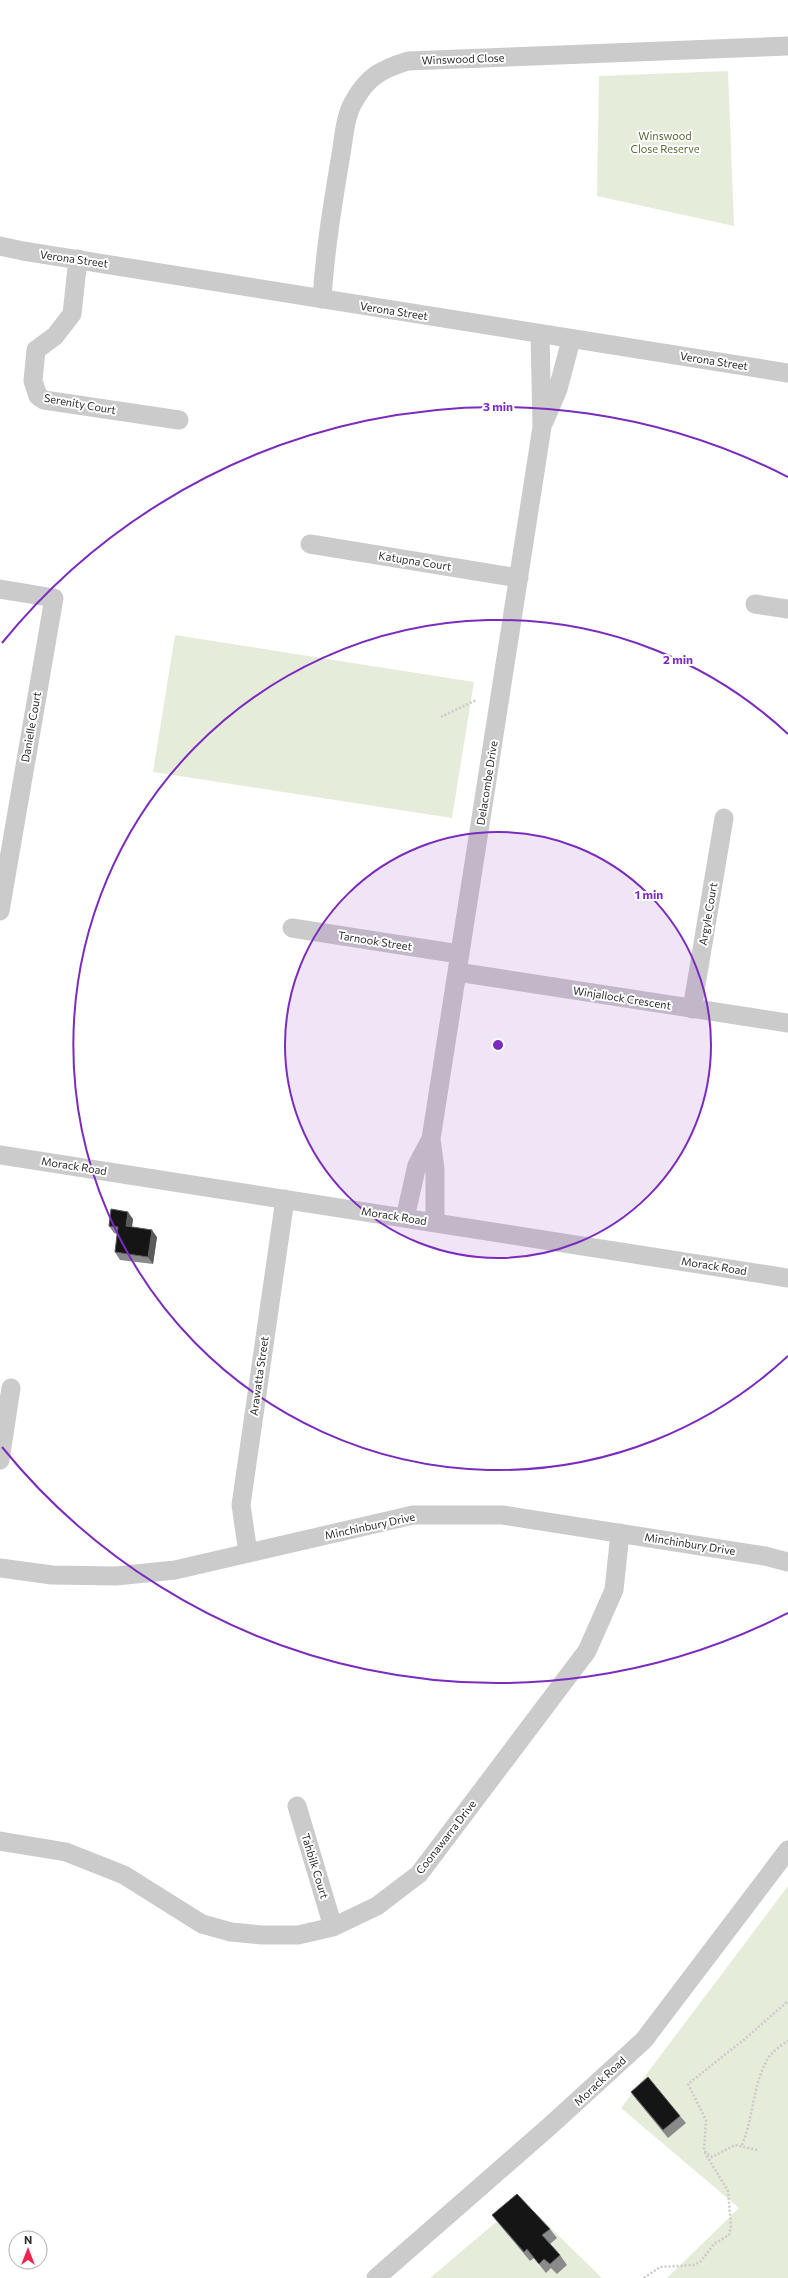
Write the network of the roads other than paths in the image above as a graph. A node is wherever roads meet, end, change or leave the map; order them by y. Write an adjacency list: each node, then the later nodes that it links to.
1 (788, 46): 4 (street, Winswood Close)
2 (0, 246): 3 (street, Verona Street)
3 (78, 259): 4 (street, Verona Street); 8 (street, Serenity Court)
4 (322, 299): 5 (street, Verona Street)
5 (540, 334): 6 (street, Verona Street); 9 (street, Delacombe Drive)
6 (571, 340): 7 (street, Verona Street); 9 (street, Delacombe Drive)
7 (788, 373)
8 (179, 420)
9 (542, 427): 11 (street, Delacombe Drive)
10 (310, 544): 11 (street, Katupna Court)
11 (519, 578): 19 (street, Delacombe Drive)
12 (0, 589): 16 (street, Danielle Court)
13 (755, 604): 14 (street)
14 (788, 609)
15 (724, 818): 21 (street, Argyle Court)
16 (2, 877): 17 (street, Danielle Court)
17 (0, 911)
18 (292, 928): 19 (street, Tarnook Street)
19 (459, 954): 20 (street, Delacombe Drive)
20 (457, 972): 21 (street, Winjallock Crescent); 23 (street, Delacombe Drive)
21 (692, 1009): 22 (street, Winjallock Crescent)
22 (788, 1023)
23 (431, 1138): 26 (street, Delacombe Drive); 27 (street, Delacombe Drive)
24 (0, 1155): 25 (street, Morack Road)
25 (285, 1199): 26 (street, Morack Road); 32 (street, Arawatta Street)
26 (405, 1218): 27 (street, Morack Road)
27 (435, 1222): 28 (street, Morack Road)
28 (788, 1278)
29 (10, 1388): 30 (street)
30 (0, 1460)
31 (620, 1532): 32 (street, Minchinbury Drive); 33 (street, Minchinbury Drive); 38 (street, Coonawarra Drive)
32 (248, 1553): 34 (street, Minchinbury Drive)
33 (788, 1562)
34 (0, 1568)
35 (297, 1806): 38 (street, Tahbilk Court)
36 (0, 1841): 38 (street, Coonawarra Drive)
37 (788, 1850): 39 (street, Morack Road)
38 (334, 1927)
39 (376, 2278)

